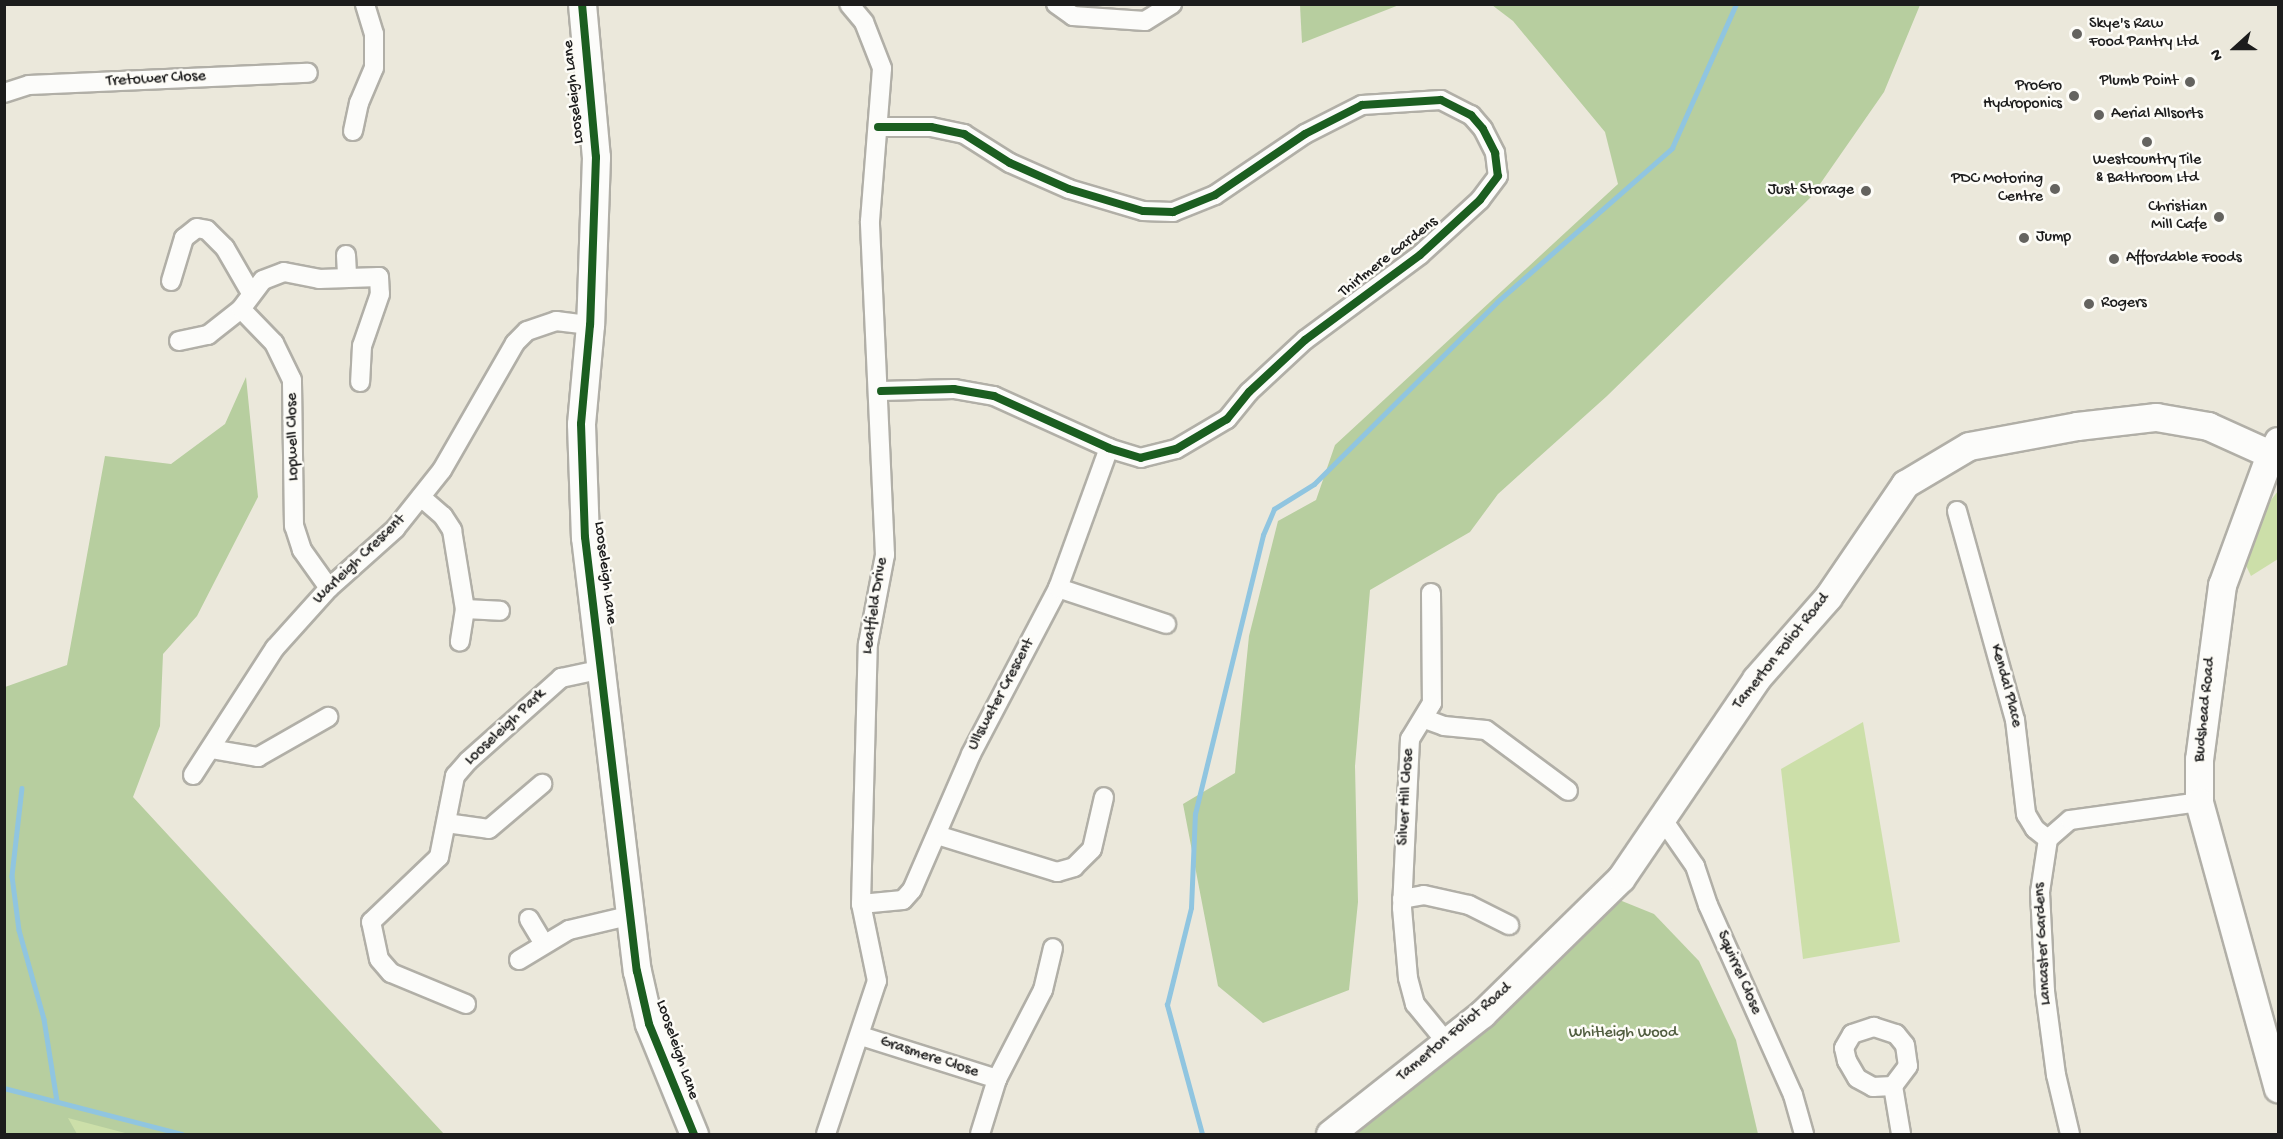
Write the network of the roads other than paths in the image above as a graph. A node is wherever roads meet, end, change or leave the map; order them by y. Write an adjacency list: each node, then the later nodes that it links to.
1 (365, 4): 9 (street)
2 (582, 4): 15 (street, Looseleigh Lane)
3 (849, 4): 8 (street, Leatfield Drive)
4 (1056, 4): 5 (street)
5 (1172, 4)
6 (308, 73): 7 (street, Tretower Close)
7 (4, 93)
8 (878, 127): 18 (street, Leatfield Drive); 20 (street, Thirlmere Gardens)
9 (353, 131)
10 (346, 255): 11 (street)
11 (347, 277): 13 (street); 17 (street)
12 (171, 281): 13 (street)
13 (251, 293): 14 (street)
14 (241, 309): 16 (street); 23 (street, Lopwell Close)
15 (590, 325): 21 (street, Warleigh Crescent); 30 (street, Looseleigh Lane)
16 (179, 341)
17 (360, 382)
18 (880, 391): 20 (street, Thirlmere Gardens); 44 (street, Leatfield Drive)
19 (2274, 447): 38 (street, Budshead Road); 39 (street, Tamerton Foliot Road)
20 (1109, 448): 24 (street, Ullswater Crescent)
21 (421, 497): 23 (street, Warleigh Crescent); 26 (street)
22 (1965, 521): 42 (street, Kendal Place)
23 (329, 588): 33 (street, Warleigh Crescent)
24 (1058, 588): 28 (street); 41 (street, Ullswater Crescent)
25 (1431, 592): 32 (street, Silver Hill Close)
26 (465, 609): 27 (street); 29 (street)
27 (500, 611)
28 (1166, 624)
29 (460, 642)
30 (603, 669): 40 (street, Looseleigh Park); 45 (street, Looseleigh Lane)
31 (328, 717): 33 (street)
32 (1425, 719): 36 (street); 43 (street, Silver Hill Close)
33 (211, 749): 34 (street, Warleigh Crescent)
34 (194, 775)
35 (542, 784): 40 (street)
36 (1568, 791)
37 (1104, 797): 41 (street)
38 (2199, 802): 42 (street); 56 (street, Budshead Road)
39 (1661, 817): 53 (street, Tamerton Foliot Road); 61 (street, Squirrel Close)
40 (446, 823): 51 (street, Looseleigh Park)
41 (937, 835): 44 (street, Ullswater Crescent)
42 (2048, 839): 63 (street, Lancaster Gardens)
43 (1402, 899): 47 (street); 53 (street, Silver Hill Close)
44 (861, 904): 52 (street, Leatfield Drive)
45 (632, 915): 48 (street); 57 (street, Looseleigh Lane)
46 (529, 919): 48 (street)
47 (1509, 925)
48 (543, 944): 50 (street)
49 (1053, 948): 54 (street, Grasmere Close)
50 (519, 960)
51 (466, 1004)
52 (861, 1036): 54 (street, Grasmere Close); 58 (street, Leatfield Drive)
53 (1447, 1042): 60 (street, Tamerton Foliot Road)
54 (997, 1079): 59 (street, Grasmere Close)
55 (1893, 1086): 62 (street)
56 (2278, 1088)
57 (694, 1134)
58 (826, 1134)
59 (980, 1134)
60 (1330, 1134)
61 (1804, 1134)
62 (1901, 1134)
63 (2070, 1134)

